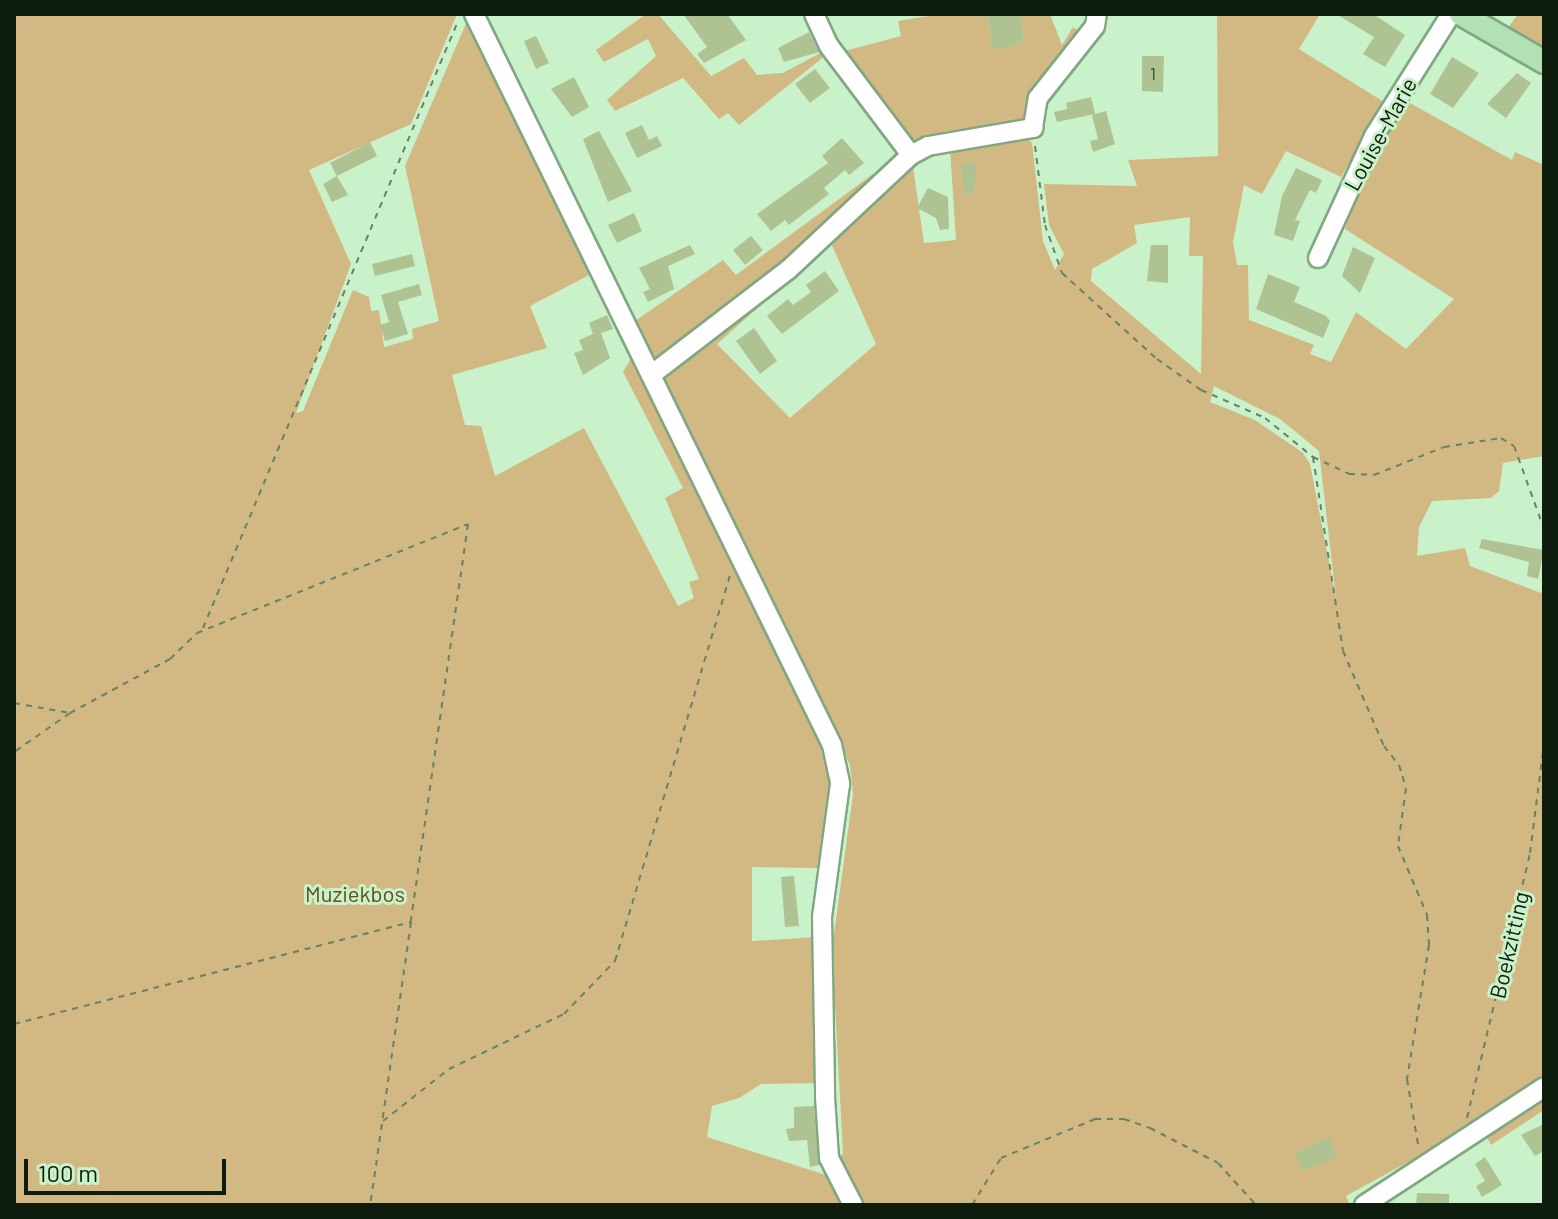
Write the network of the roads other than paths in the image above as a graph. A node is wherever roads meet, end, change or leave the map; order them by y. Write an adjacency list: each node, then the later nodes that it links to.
1 (474, 14): 9 (street)
2 (1097, 14): 7 (street)
3 (1451, 14): 8 (street, Louise-Marie)
4 (1461, 14): 6 (main road)
5 (815, 15): 7 (street)
6 (1544, 62)
7 (911, 155): 9 (street)
8 (1318, 258)
9 (651, 375): 11 (street)
10 (1544, 1087): 12 (street)
11 (853, 1205)
12 (1364, 1205)

